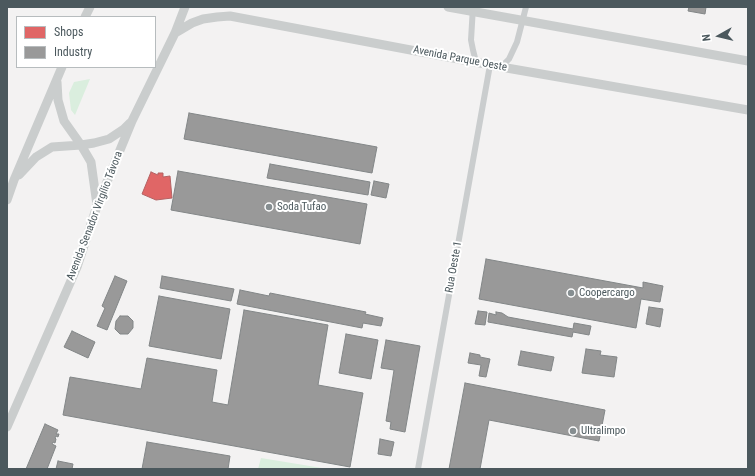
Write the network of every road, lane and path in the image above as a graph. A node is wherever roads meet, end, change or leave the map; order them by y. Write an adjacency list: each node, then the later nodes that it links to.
1 (185, 7): 6 (street, Avenida Senador Virgílio Távora)
2 (448, 7): 4 (street)
3 (526, 7): 5 (street)
4 (473, 9): 5 (street); 8 (street)
5 (523, 20): 7 (street); 10 (street)
6 (175, 33): 8 (street, Avenida Parque Oeste); 14 (street, Avenida Senador Virgílio Távora)
7 (748, 60)
8 (476, 62): 9 (street, Avenida Parque Oeste)
9 (490, 65): 10 (street, Avenida Parque Oeste); 20 (street, Rua Oeste 1)
10 (501, 67): 13 (street, Avenida Parque Oeste)
11 (62, 68): 12 (street)
12 (57, 78): 15 (street); 16 (street)
13 (748, 110)
14 (132, 121): 15 (street); 18 (street, Avenida Senador Virgílio Távora)
15 (81, 145): 16 (street); 18 (street)
16 (14, 180): 17 (street)
17 (7, 200)
18 (97, 206): 19 (street, Avenida Senador Virgílio Távora)
19 (7, 427)
20 (418, 469)

